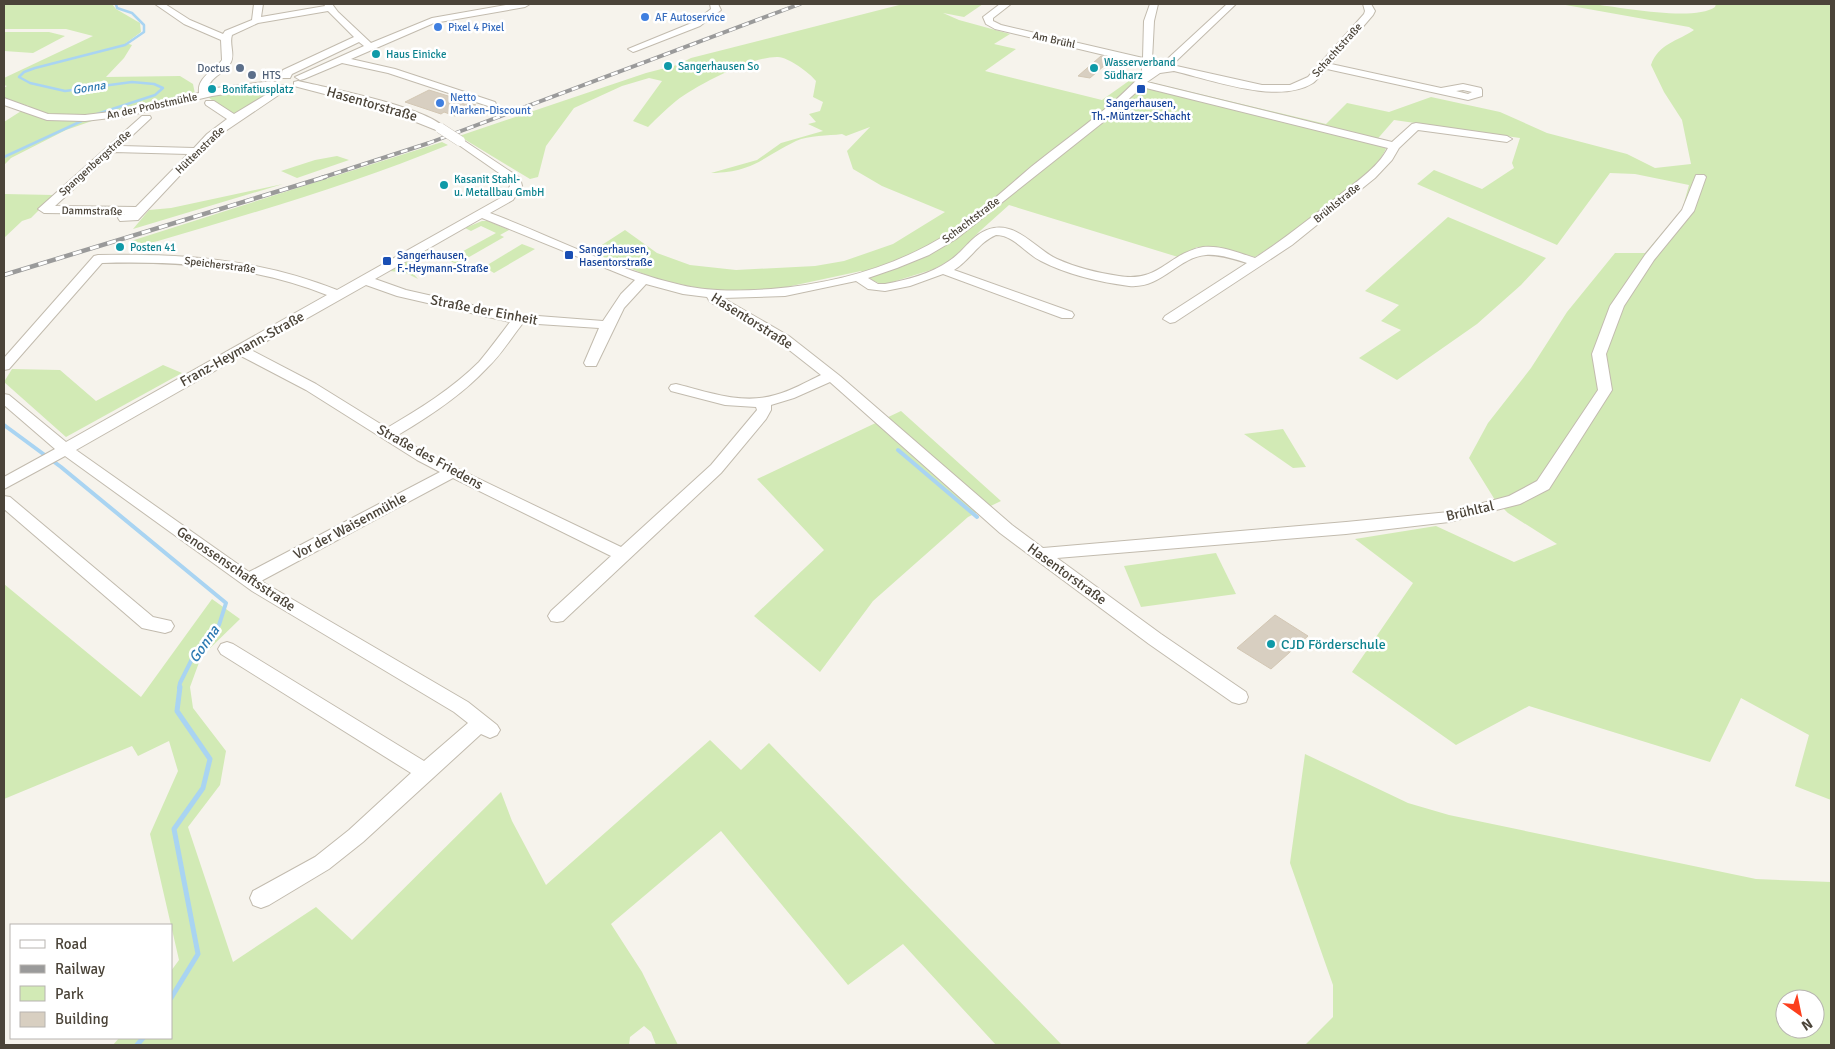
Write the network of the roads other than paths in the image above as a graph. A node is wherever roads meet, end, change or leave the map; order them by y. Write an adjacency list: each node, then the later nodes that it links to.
1 (159, 4): 15 (street)
2 (258, 4): 13 (street)
3 (472, 4): 12 (street)
4 (526, 4): 12 (street, Hüttenstraße)
5 (714, 4): 18 (street)
6 (1006, 4): 20 (street, Am Brühl)
7 (1154, 4): 20 (street)
8 (1232, 4): 22 (street, Schachtstraße)
9 (1367, 4): 21 (street, Schachtstraße)
10 (454, 5): 14 (street)
11 (329, 6): 13 (street); 16 (street)
12 (482, 11): 14 (street, Hüttenstraße)
13 (256, 21): 15 (street)
14 (432, 21): 17 (street, Hüttenstraße)
15 (225, 38): 28 (street)
16 (359, 38): 17 (street); 23 (street)
17 (372, 45): 19 (street, Hüttenstraße)
18 (633, 49)
19 (343, 60): 25 (street, Hüttenstraße); 30 (street)
20 (1147, 62): 22 (street, Schachtstraße); 24 (street)
21 (1324, 65): 22 (street, Schachtstraße); 27 (street)
22 (1170, 67): 24 (street, Schachtstraße)
23 (286, 76): 25 (street, Hüttenstraße); 26 (street, Hüttenstraße)
24 (1144, 80): 37 (street); 47 (street, Schachtstraße)
25 (299, 81): 26 (street, Hüttenstraße); 35 (street, Hasentorstraße)
26 (277, 86): 28 (street, An der Probstmühle); 34 (street, Hüttenstraße)
27 (1440, 91)
28 (207, 99): 31 (street, An der Probstmühle); 34 (street)
29 (4, 102): 31 (street, An der Probstmühle)
30 (491, 104)
31 (16, 106): 32 (street)
32 (4, 113)
33 (146, 118): 38 (street, Spangenbergstraße)
34 (234, 119): 39 (street, Hüttenstraße)
35 (440, 128): 43 (street, Hasentorstraße, bridge)
36 (1507, 139): 37 (street, Brühlstraße)
37 (1394, 146): 45 (street, Brühlstraße)
38 (110, 149): 39 (street); 41 (street, Spangenbergstraße)
39 (196, 151): 42 (street, Hüttenstraße)
40 (1700, 177): 68 (street, Brühltal)
41 (44, 210): 42 (street, Dammstraße)
42 (140, 211): 44 (street, Hüttenstraße)
43 (481, 214): 48 (street, Hasentorstraße); 49 (street, Franz-Heymann-Straße)
44 (124, 218)
45 (1256, 262): 46 (street); 54 (street, Brühlstraße)
46 (943, 270): 47 (street); 52 (street)
47 (859, 277): 50 (street, Schachtstraße)
48 (644, 279): 50 (street, Hasentorstraße); 55 (street)
49 (365, 280): 51 (street, Franz-Heymann-Straße); 53 (street, Straße der Einheit)
50 (710, 293): 59 (street, Hasentorstraße)
51 (338, 295): 56 (street, Franz-Heymann-Straße); 58 (street, Speicherstraße)
52 (1067, 315)
53 (519, 319): 55 (street, Straße der Einheit); 63 (street)
54 (1170, 319)
55 (606, 325): 57 (street)
56 (241, 350): 63 (street, Straße des Friedens); 64 (street, Franz-Heymann-Straße)
57 (591, 363)
58 (4, 366)
59 (831, 376): 62 (street); 68 (street, Hasentorstraße)
60 (676, 388): 62 (street)
61 (4, 398): 64 (street, Genossenschaftsstraße)
62 (763, 403): 69 (street)
63 (387, 435): 65 (street, Straße des Friedens)
64 (56, 454): 66 (street, Franz-Heymann-Straße); 70 (street, Genossenschaftsstraße)
65 (452, 472): 69 (street, Straße des Friedens); 70 (street, Vor der Waisenmühle)
66 (4, 484)
67 (4, 501): 72 (street)
68 (1038, 554): 74 (street, Hasentorstraße)
69 (623, 555): 71 (street)
70 (248, 580): 75 (street, Genossenschaftsstraße)
71 (557, 616)
72 (165, 626)
73 (227, 649): 75 (street)
74 (1239, 697)
75 (425, 772): 76 (street, Genossenschaftsstraße)
76 (261, 898)

